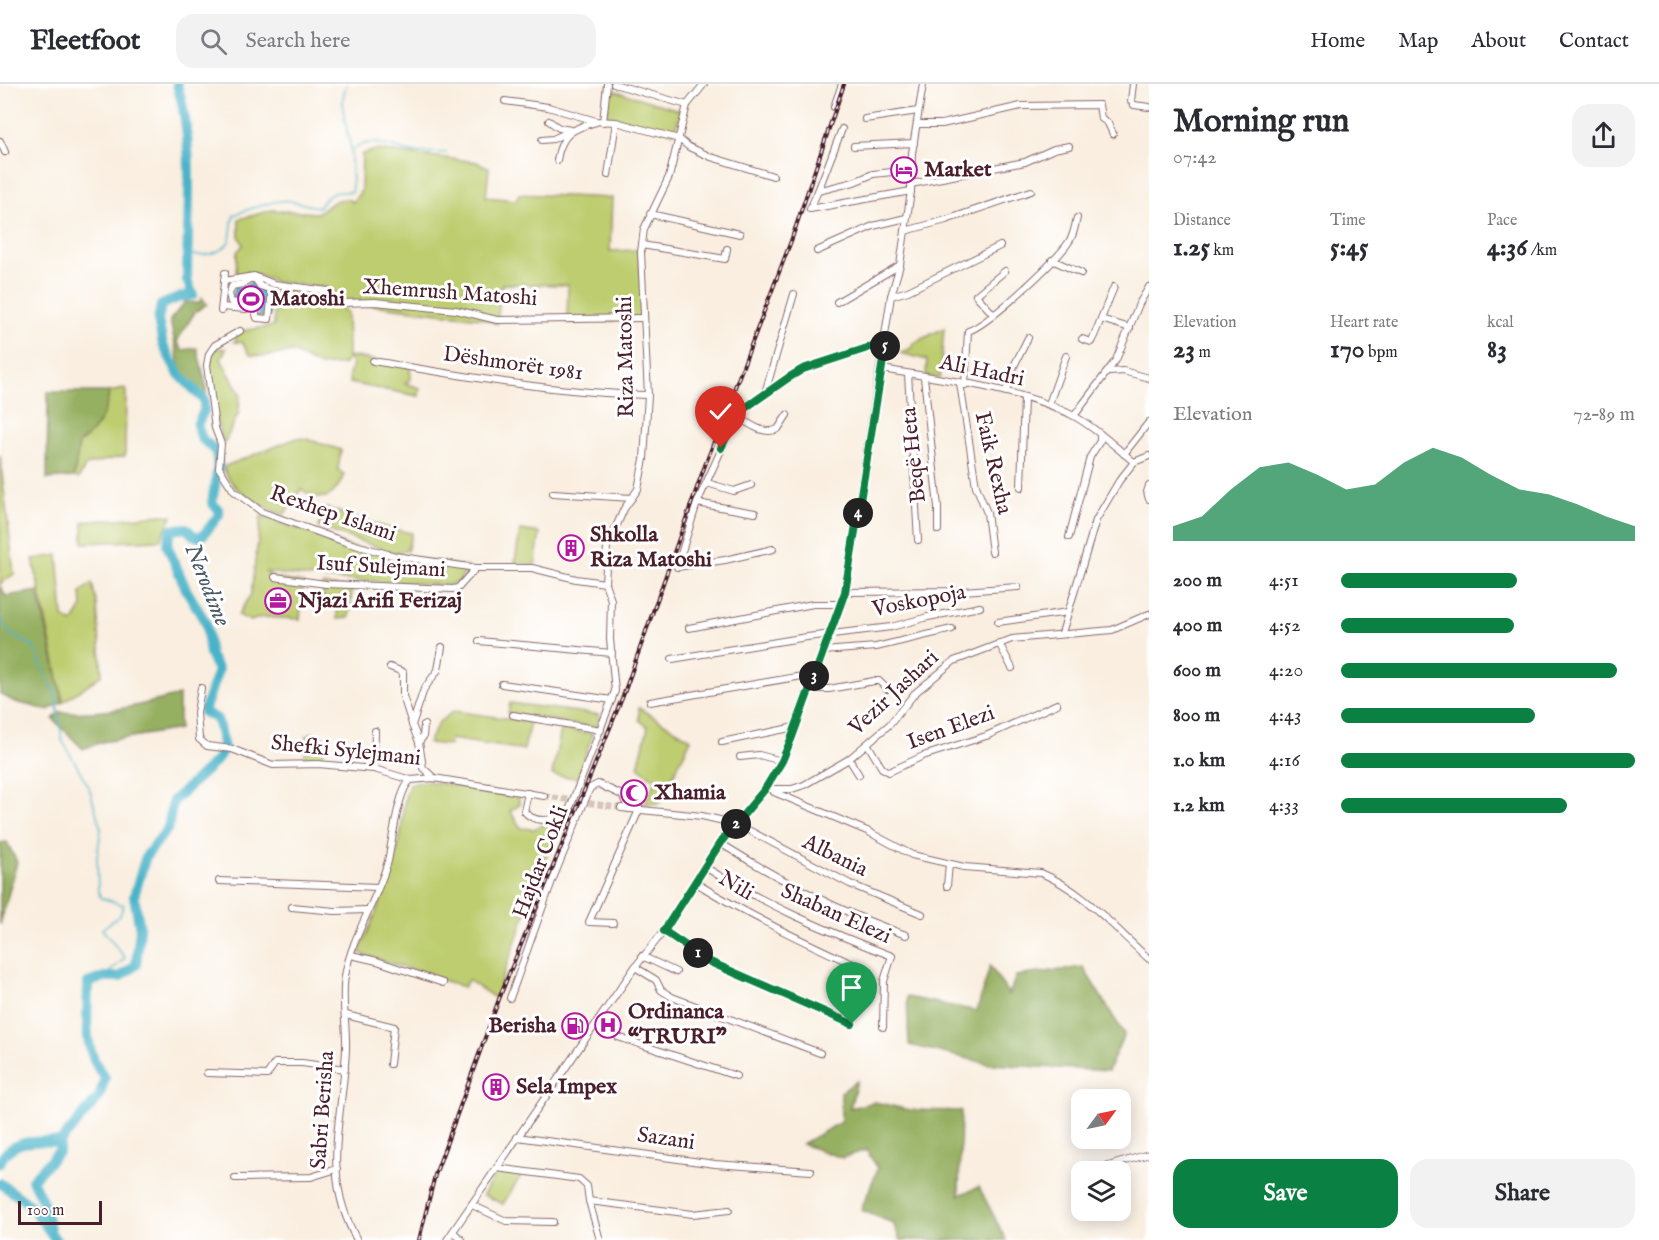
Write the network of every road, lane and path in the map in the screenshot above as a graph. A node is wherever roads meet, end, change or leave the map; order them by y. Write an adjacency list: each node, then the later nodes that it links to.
1 (607, 84): 14 (street)
2 (615, 84): 8 (street)
3 (704, 84): 8 (street, Riza Matoshi)
4 (842, 84): 9 (street)
5 (923, 84): 11 (street)
6 (1133, 84): 10 (street)
7 (505, 101): 14 (street)
8 (687, 105): 20 (street, Riza Matoshi)
9 (834, 107)
10 (1149, 107)
11 (918, 111): 12 (street); 16 (street)
12 (865, 119)
13 (549, 121): 18 (street)
14 (600, 122): 15 (street); 18 (street)
15 (616, 122): 20 (street); 29 (street)
16 (917, 124): 19 (street); 23 (street)
17 (842, 129): 32 (street)
18 (572, 130): 21 (street); 27 (street)
19 (1113, 134)
20 (679, 139): 30 (street); 34 (street, Riza Matoshi)
21 (542, 140)
22 (0, 141): 26 (street)
23 (914, 143): 24 (street); 28 (street)
24 (854, 146)
25 (1069, 146): 31 (street)
26 (4, 152)
27 (557, 160)
28 (911, 170): 31 (street); 32 (street)
29 (608, 175)
30 (773, 176)
31 (911, 187): 32 (street); 35 (street)
32 (818, 191)
33 (1031, 191): 37 (street)
34 (650, 214): 38 (street); 39 (street, Riza Matoshi)
35 (906, 218): 37 (street); 42 (street)
36 (1077, 218): 43 (street)
37 (905, 231): 44 (street)
38 (740, 234)
39 (642, 245): 41 (street); 57 (street, Riza Matoshi)
40 (1000, 246): 53 (street)
41 (727, 249)
42 (817, 251)
43 (1052, 260): 47 (street); 56 (street)
44 (900, 265): 53 (street); 54 (street)
45 (1005, 271): 56 (street)
46 (225, 273): 48 (street)
47 (1081, 273)
48 (224, 281): 51 (street); 57 (street, Xhemrush Matoshi)
49 (1114, 287): 58 (street)
50 (1149, 288): 59 (street)
51 (226, 293): 55 (street); 55 (street); 55 (street)
52 (794, 294): 75 (street)
53 (891, 296): 63 (street)
54 (837, 302)
55 (246, 309)
56 (993, 314): 73 (street, Faik Rexha)
57 (644, 318): 76 (street, Riza Matoshi)
58 (1101, 319): 59 (street); 62 (street)
59 (1130, 328): 69 (street)
60 (240, 331): 67 (street)
61 (1028, 339): 74 (street)
62 (1082, 339)
63 (886, 342): 68 (street); 75 (street)
64 (200, 356): 67 (street)
65 (1066, 356): 78 (street)
66 (373, 361): 76 (street, Dëshmorët 1981)
67 (207, 365): 101 (street, Rexhep Islami)
68 (881, 369): 70 (street, Ali Hadri); 105 (street)
69 (1110, 372): 72 (street); 81 (street)
70 (908, 374): 71 (street, Ali Hadri); 98 (street)
71 (924, 377): 73 (street, Ali Hadri); 96 (street, Beqë Heta)
72 (1149, 378)
73 (962, 384): 74 (street, Ali Hadri); 100 (street, Faik Rexha)
74 (1006, 392): 77 (street, Ali Hadri)
75 (765, 393): 79 (street)
76 (648, 395): 92 (street, Riza Matoshi)
77 (1024, 397): 78 (street, Ali Hadri); 90 (street)
78 (1049, 404): 81 (street, Ali Hadri)
79 (736, 416): 80 (street); 87 (street)
80 (787, 416)
81 (1074, 416): 83 (street, Ali Hadri)
82 (1149, 422): 84 (street)
83 (1100, 434): 84 (street, Ali Hadri); 97 (street)
84 (1124, 454): 86 (street, Ali Hadri)
85 (1149, 456): 86 (street)
86 (1134, 462): 108 (street)
87 (707, 483): 88 (street); 94 (street)
88 (751, 485)
89 (1149, 486): 93 (street)
90 (1021, 487)
91 (553, 493): 92 (street)
92 (632, 498): 103 (street, Riza Matoshi)
93 (1149, 499)
94 (697, 503): 95 (street); 99 (street)
95 (755, 513)
96 (938, 530)
97 (1069, 537)
98 (918, 540)
99 (772, 549)
100 (992, 552)
101 (476, 568): 102 (street, Isuf Sulejmani); 103 (street, Rexhep Islami)
102 (275, 577)
103 (605, 583): 119 (street, Riza Matoshi)
104 (1018, 587): 105 (street)
105 (845, 592): 106 (street)
106 (840, 604): 111 (street); 114 (street)
107 (980, 607): 114 (street, Voskopoja)
108 (1068, 612): 110 (street); 113 (street)
109 (1149, 614): 113 (street, Vezir Jashari)
110 (998, 622)
111 (689, 628)
112 (952, 629): 118 (street)
113 (1062, 633): 116 (street, Vezir Jashari)
114 (828, 635): 118 (street); 120 (street, Voskopoja)
115 (479, 640): 119 (street)
116 (999, 643): 122 (street); 139 (street, Vezir Jashari)
117 (442, 647): 132 (street)
118 (823, 651): 123 (street)
119 (612, 653): 128 (street, Riza Matoshi)
120 (672, 659)
121 (390, 667): 132 (street)
122 (1012, 668)
123 (814, 674): 126 (street); 129 (street)
124 (502, 684): 128 (street)
125 (201, 688): 144 (street, Shefki Sylejmani)
126 (809, 689): 127 (street); 134 (street)
127 (887, 689)
128 (612, 700): 135 (street, Riza Matoshi)
129 (650, 702)
130 (1057, 704): 139 (street, Isen Elezi)
131 (513, 716): 135 (street)
132 (412, 725): 137 (street)
133 (424, 725): 137 (street)
134 (795, 727): 138 (street); 142 (street)
135 (601, 730): 151 (street, Riza Matoshi)
136 (375, 731): 144 (street)
137 (419, 742): 143 (street)
138 (722, 742)
139 (868, 745): 141 (street, Vezir Jashari)
140 (740, 757): 142 (street)
141 (849, 759): 145 (street, Vezir Jashari); 150 (street, Vezir Jashari)
142 (782, 761): 149 (street)
143 (422, 765): 146 (street); 147 (street)
144 (374, 770): 148 (street, Shefki Sylejmani)
145 (859, 775)
146 (420, 778): 147 (street, Shefki Sylejmani); 148 (street, Shefki Sylejmani)
147 (434, 778): 151 (street, Shefki Sylejmani)
148 (411, 780): 163 (street, Sabri Berisha)
149 (765, 789): 150 (street, Vezir Jashari); 156 (street)
150 (773, 791): 158 (street)
151 (528, 793): 152 (street, Shefki Sylejmani)
152 (544, 796)
153 (621, 808): 154 (street, Albania)
154 (629, 809): 155 (street, Albania); 177 (street, Hajdar Cokli)
155 (639, 810): 156 (street, Albania); 167 (street)
156 (736, 824): 157 (street); 166 (street, Albania)
157 (720, 843): 159 (street); 169 (street)
158 (949, 864): 162 (street); 172 (street)
159 (705, 867): 161 (street); 181 (street, Shaban Elezi)
160 (219, 881): 163 (street)
161 (696, 883): 168 (street); 173 (street, Nili)
162 (947, 886)
163 (378, 887): 165 (street, Sabri Berisha)
164 (292, 907): 165 (street)
165 (367, 910): 170 (street, Sabri Berisha)
166 (922, 914)
167 (613, 923)
168 (664, 931): 171 (street); 180 (street)
169 (906, 935)
170 (351, 955): 176 (street); 178 (street, Sabri Berisha)
171 (642, 956): 174 (street); 175 (street)
172 (1149, 959)
173 (857, 966)
174 (634, 967): 179 (street); 182 (street)
175 (676, 972)
176 (443, 983)
177 (510, 998)
178 (346, 1015): 183 (street); 184 (street, Sabri Berisha)
179 (599, 1020): 186 (street); 187 (street)
180 (852, 1024)
181 (883, 1027)
182 (820, 1053)
183 (390, 1064)
184 (345, 1070): 185 (street); 191 (street, Sabri Berisha)
185 (207, 1073)
186 (736, 1076)
187 (517, 1137): 190 (street); 192 (street, Sazani)
188 (1149, 1154): 189 (street)
189 (1125, 1161)
190 (497, 1168): 194 (street); 195 (street)
191 (337, 1169): 193 (street); 199 (street, Sabri Berisha)
192 (811, 1172)
193 (236, 1178)
194 (589, 1201): 196 (street); 201 (street)
195 (472, 1205): 197 (street); 198 (street)
196 (729, 1210)
197 (553, 1222)
198 (451, 1236): 200 (street)
199 (357, 1240)
200 (462, 1240)
201 (600, 1240)

